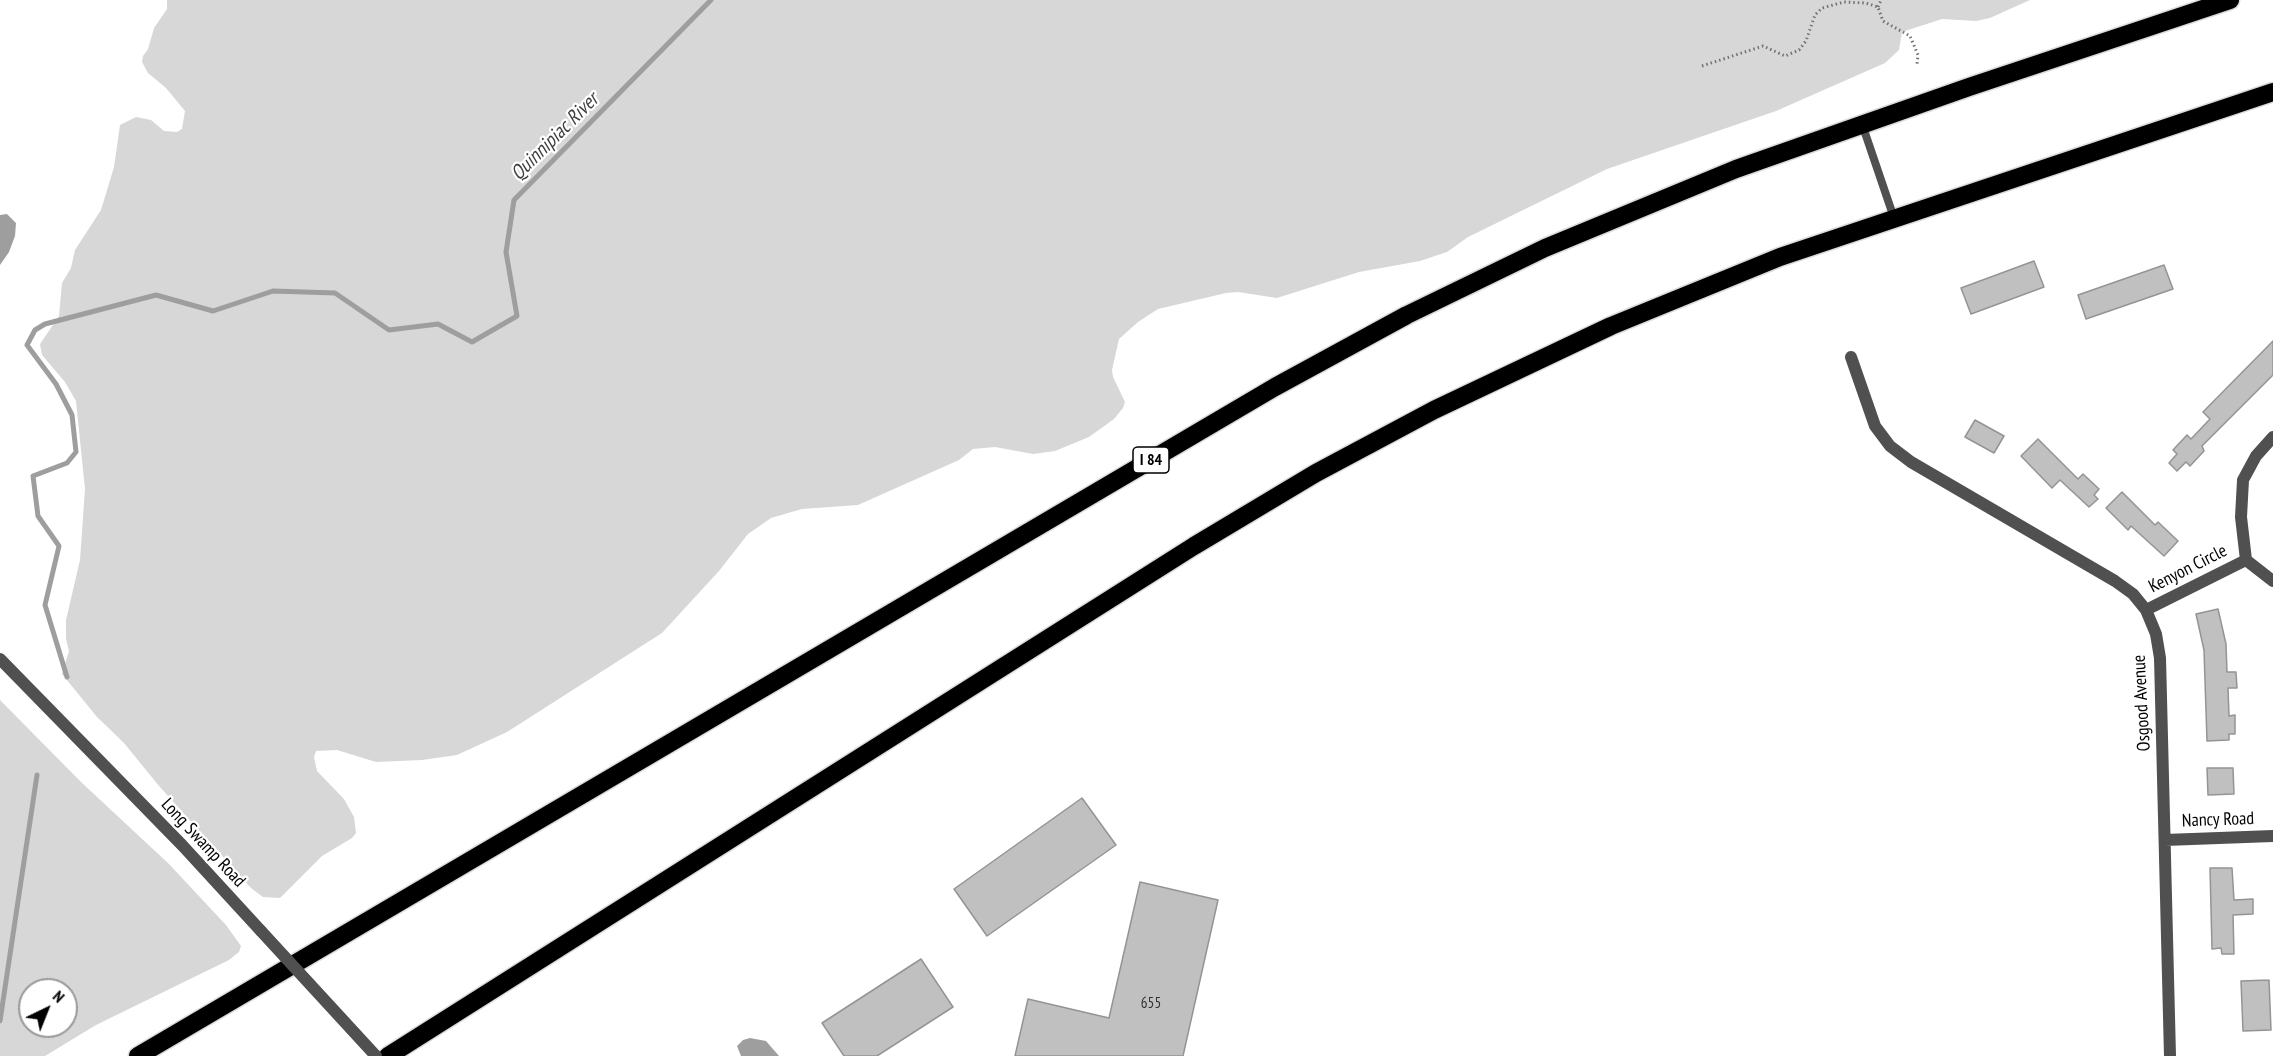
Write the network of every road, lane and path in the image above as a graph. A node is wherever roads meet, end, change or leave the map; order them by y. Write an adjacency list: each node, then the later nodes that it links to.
1 (1881, 0): 3 (path)
2 (2230, 0): 7 (highway, I 84)
3 (1878, 7): 4 (path); 5 (path)
4 (1917, 64)
5 (1702, 66)
6 (2273, 92): 8 (highway)
7 (1862, 123): 8 (lane); 17 (highway, I 84)
8 (1894, 218): 19 (highway)
9 (1851, 357): 13 (street, Osgood Avenue)
10 (2273, 437): 11 (street, Kenyon Circle)
11 (2246, 560): 12 (street, Kenyon Circle); 13 (street, Kenyon Circle)
12 (2273, 581)
13 (2146, 610): 16 (street, Osgood Avenue)
14 (0, 659): 18 (street, Long Swamp Road, bridge)
15 (2273, 836): 16 (street, Nancy Road)
16 (2165, 840): 20 (street, Osgood Avenue)
17 (138, 1056)
18 (376, 1056)
19 (388, 1056)
20 (2170, 1056)

